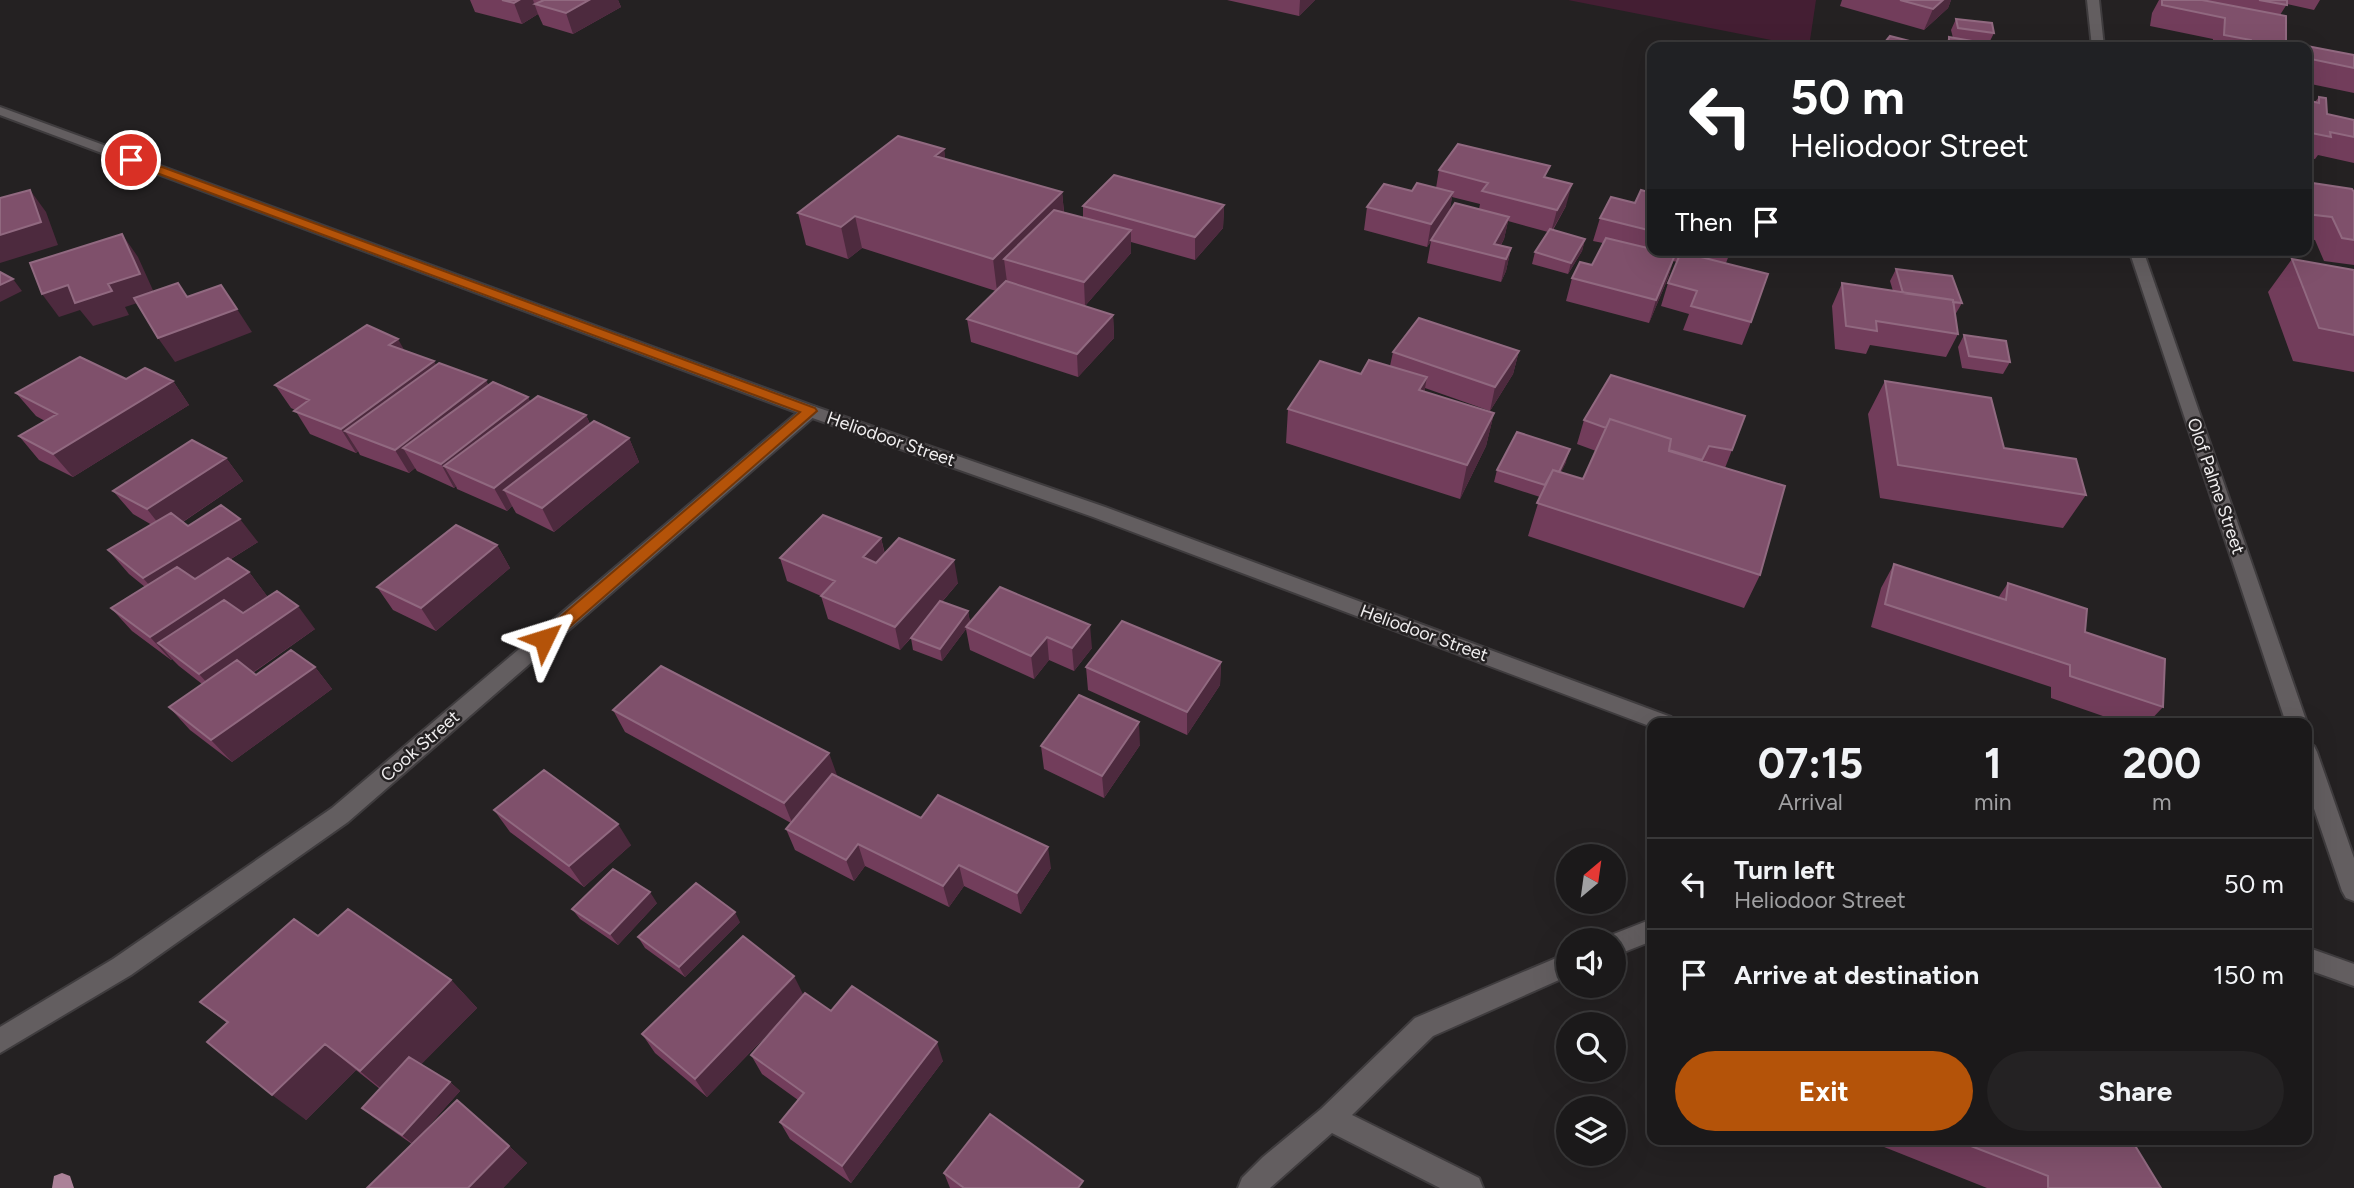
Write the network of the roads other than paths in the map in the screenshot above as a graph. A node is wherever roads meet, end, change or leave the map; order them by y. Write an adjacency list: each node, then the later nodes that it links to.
1 (2093, 0): 2 (street)
2 (2097, 42)
3 (0, 111): 5 (street, Heliodoor Street)
4 (2138, 256): 7 (street, Olof Palme Street)
5 (810, 411): 6 (street, Heliodoor Street); 15 (street, Cook Street)
6 (1651, 718)
7 (2295, 718)
8 (2312, 769): 9 (street)
9 (2354, 891)
10 (1647, 932): 11 (street)
11 (1626, 940)
12 (2312, 960): 14 (street)
13 (1556, 969): 16 (street)
14 (2354, 975)
15 (0, 1041)
16 (1329, 1118): 17 (street); 18 (street)
17 (1252, 1188)
18 (1469, 1188)

